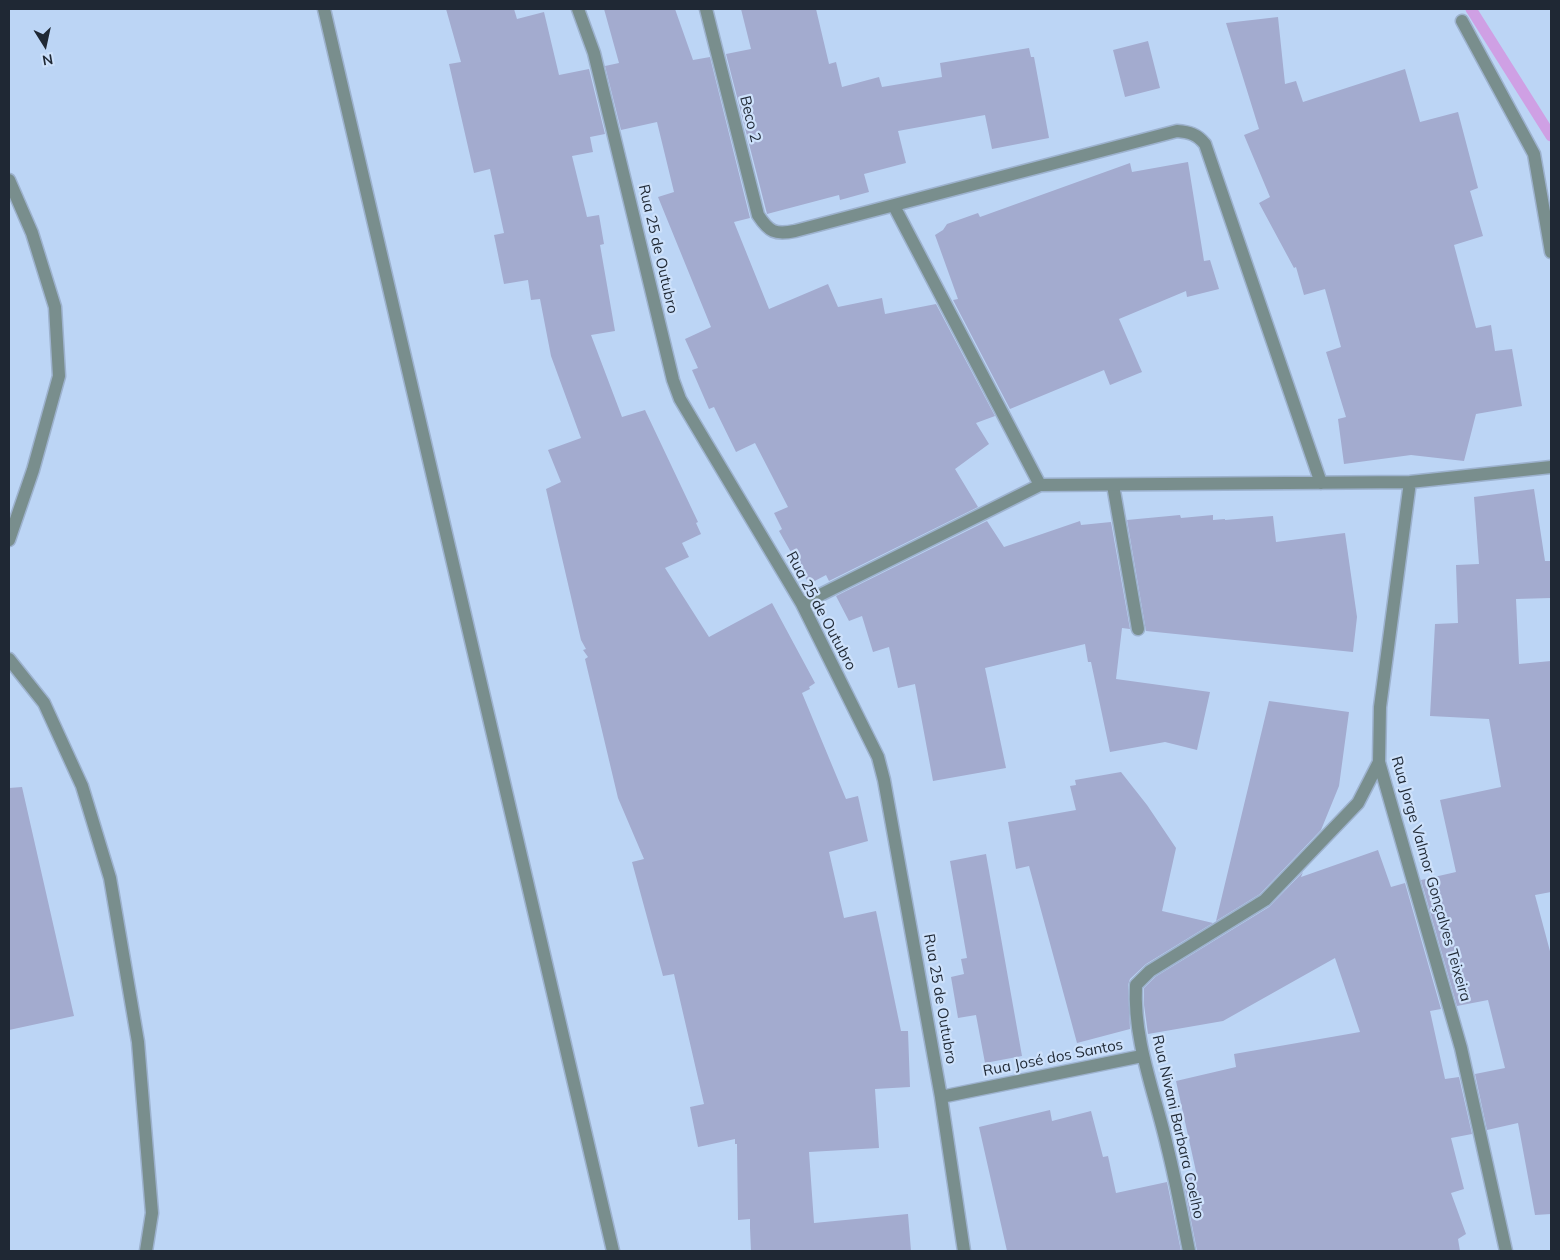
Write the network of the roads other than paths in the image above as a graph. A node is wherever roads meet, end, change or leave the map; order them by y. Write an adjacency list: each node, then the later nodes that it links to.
1 (324, 9): 21 (street)
2 (578, 9): 14 (street, Rua 25 de Outubro)
3 (706, 9): 6 (street, Beco 2)
4 (1462, 21): 7 (street)
5 (9, 180): 13 (street)
6 (894, 206): 10 (street); 11 (street)
7 (1551, 252)
8 (1551, 467): 9 (street)
9 (1410, 482): 10 (street); 17 (street, Rua Jorge Valmor Gonçalves Teixeira)
10 (1321, 483): 12 (street)
11 (1040, 485): 12 (street); 14 (street)
12 (1113, 485): 15 (street)
13 (9, 540)
14 (802, 604): 19 (street, Rua 25 de Outubro)
15 (1138, 630)
16 (9, 659): 20 (street)
17 (1379, 762): 18 (street, Rua Nivani Barbara Coelho); 24 (street, Rua Jorge Valmor Gonçalves Teixeira)
18 (1142, 1056): 19 (street, Rua José dos Santos); 23 (street, Rua Nivani Barbara Coelho)
19 (941, 1097): 22 (street, Rua 25 de Outubro)
20 (146, 1251)
21 (613, 1251)
22 (964, 1251)
23 (1189, 1251)
24 (1506, 1251)

